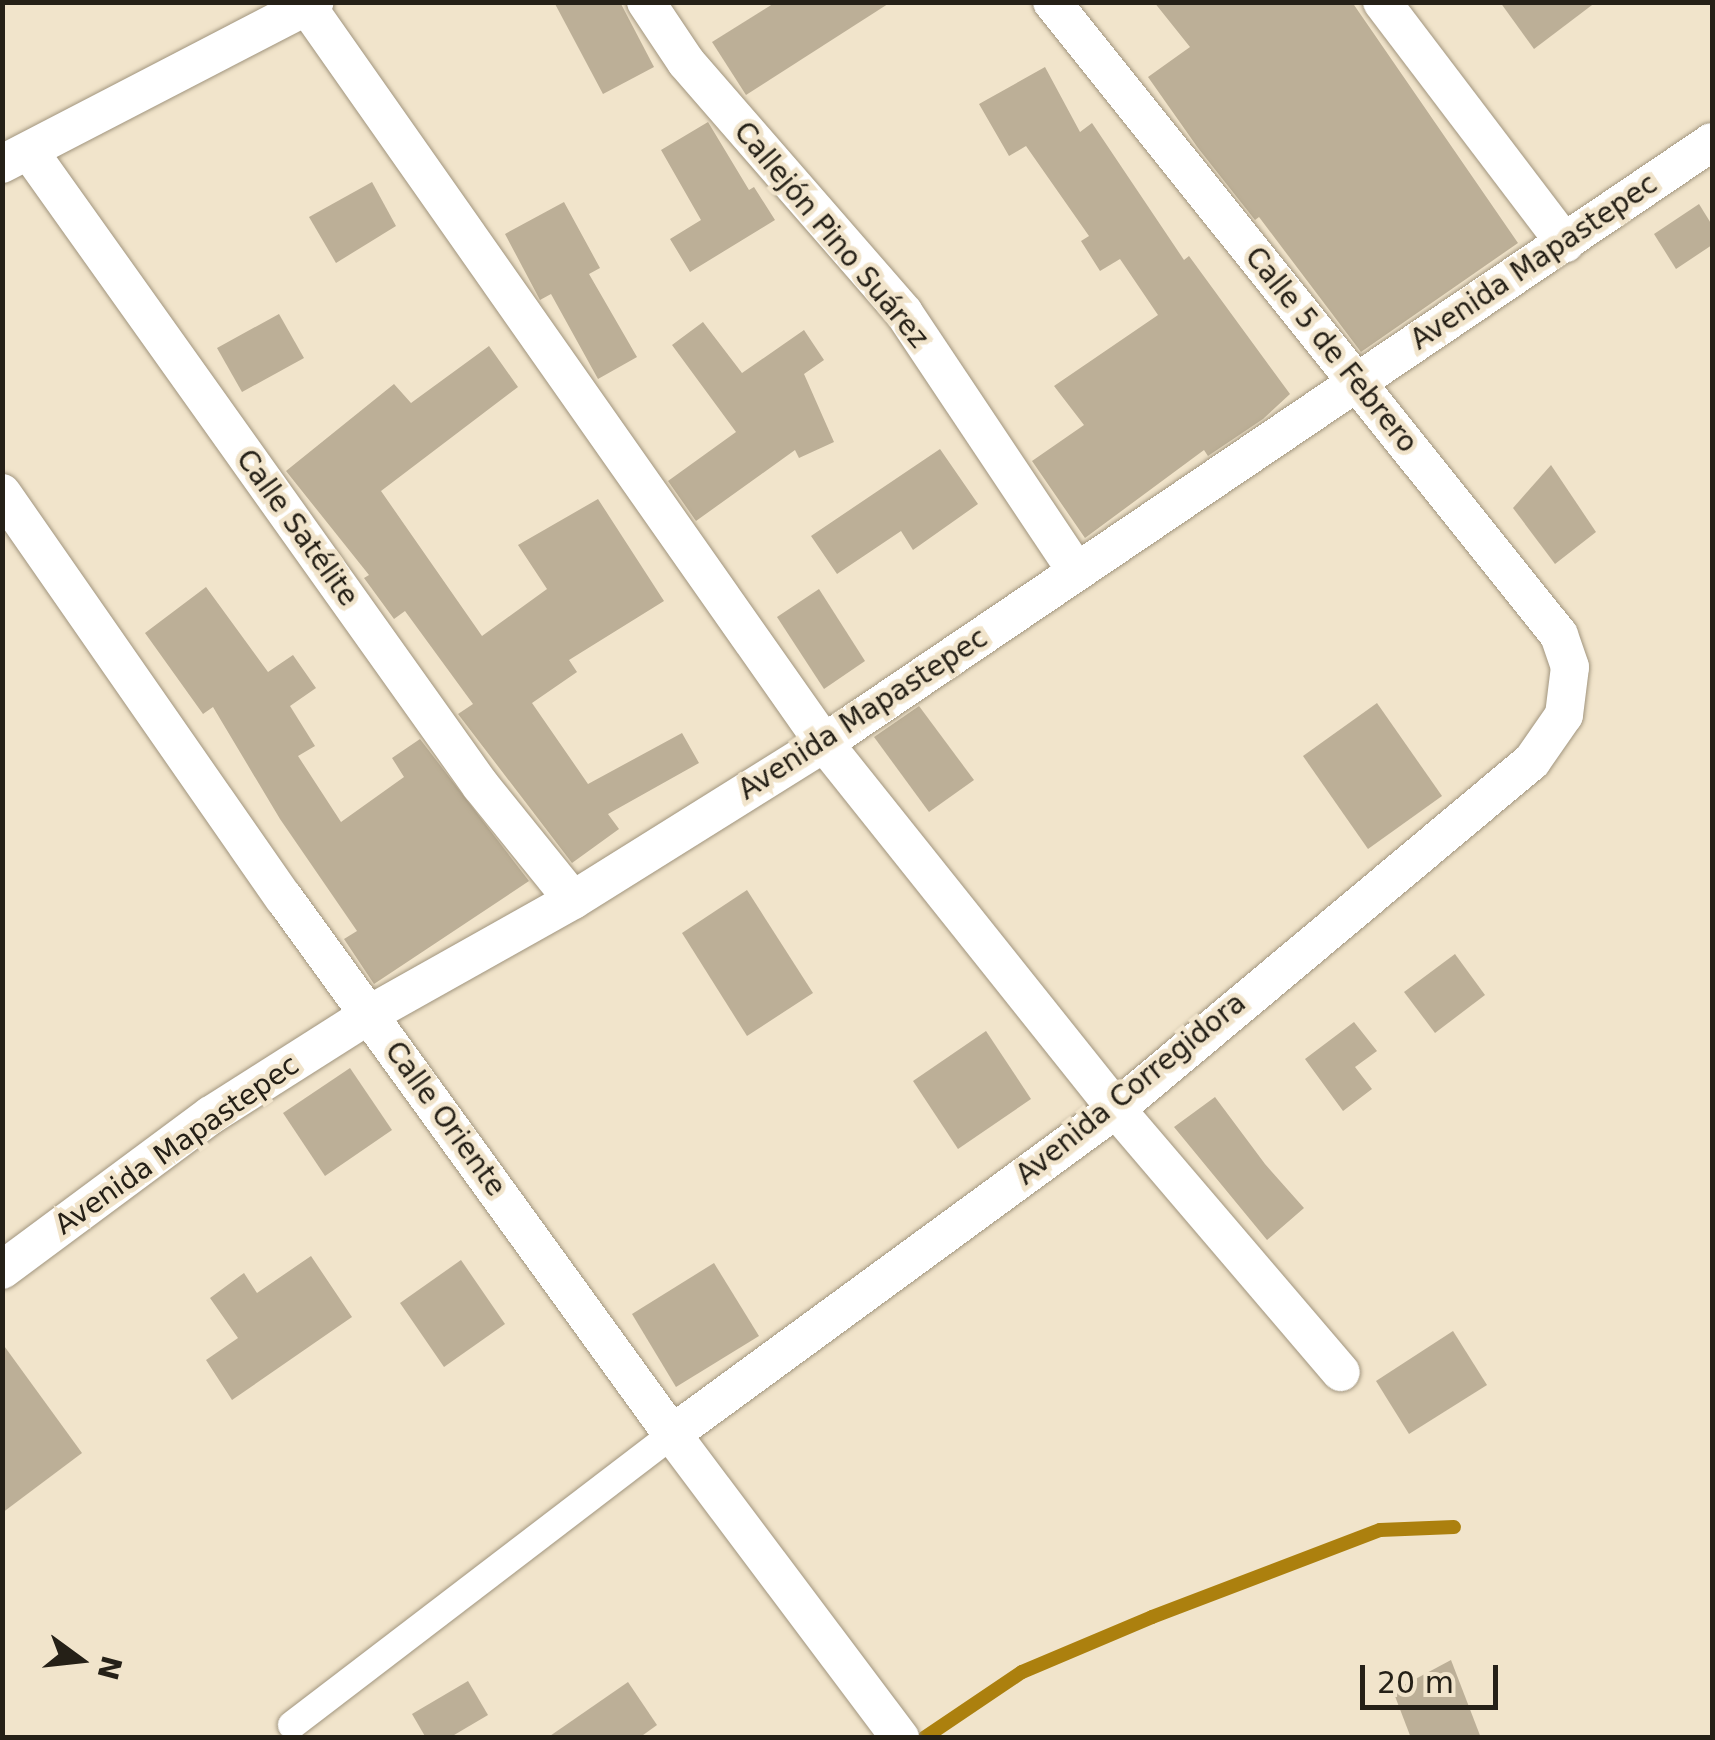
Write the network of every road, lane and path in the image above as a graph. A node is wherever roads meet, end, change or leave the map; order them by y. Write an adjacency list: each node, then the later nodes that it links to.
1 (646, 2): 10 (street, Callejón Pino Suárez)
2 (1052, 2): 8 (street, Calle 5 de Febrero)
3 (1382, 2): 7 (street)
4 (308, 4): 6 (street); 12 (street)
5 (1712, 142): 7 (street, Avenida Mapastepec)
6 (16, 158): 13 (street, Calle Satélite)
7 (1565, 242): 8 (street, Avenida Mapastepec)
8 (1357, 380): 10 (street, Avenida Mapastepec); 11 (street, Calle 5 de Febrero)
9 (2, 493): 14 (street, Calle Oriente)
10 (1077, 572): 12 (street, Avenida Mapastepec)
11 (1564, 714): 15 (street, Avenida Corregidora)
12 (824, 743): 13 (street, Avenida Mapastepec); 15 (street)
13 (573, 900): 14 (street, Avenida Mapastepec)
14 (370, 1014): 16 (street, Avenida Mapastepec); 18 (street, Calle Oriente)
15 (1116, 1108): 17 (street); 18 (street, Avenida Corregidora)
16 (2, 1270)
17 (1341, 1372)
18 (672, 1434): 19 (street); 20 (street, Calle Oriente)
19 (292, 1725)
20 (900, 1738)

